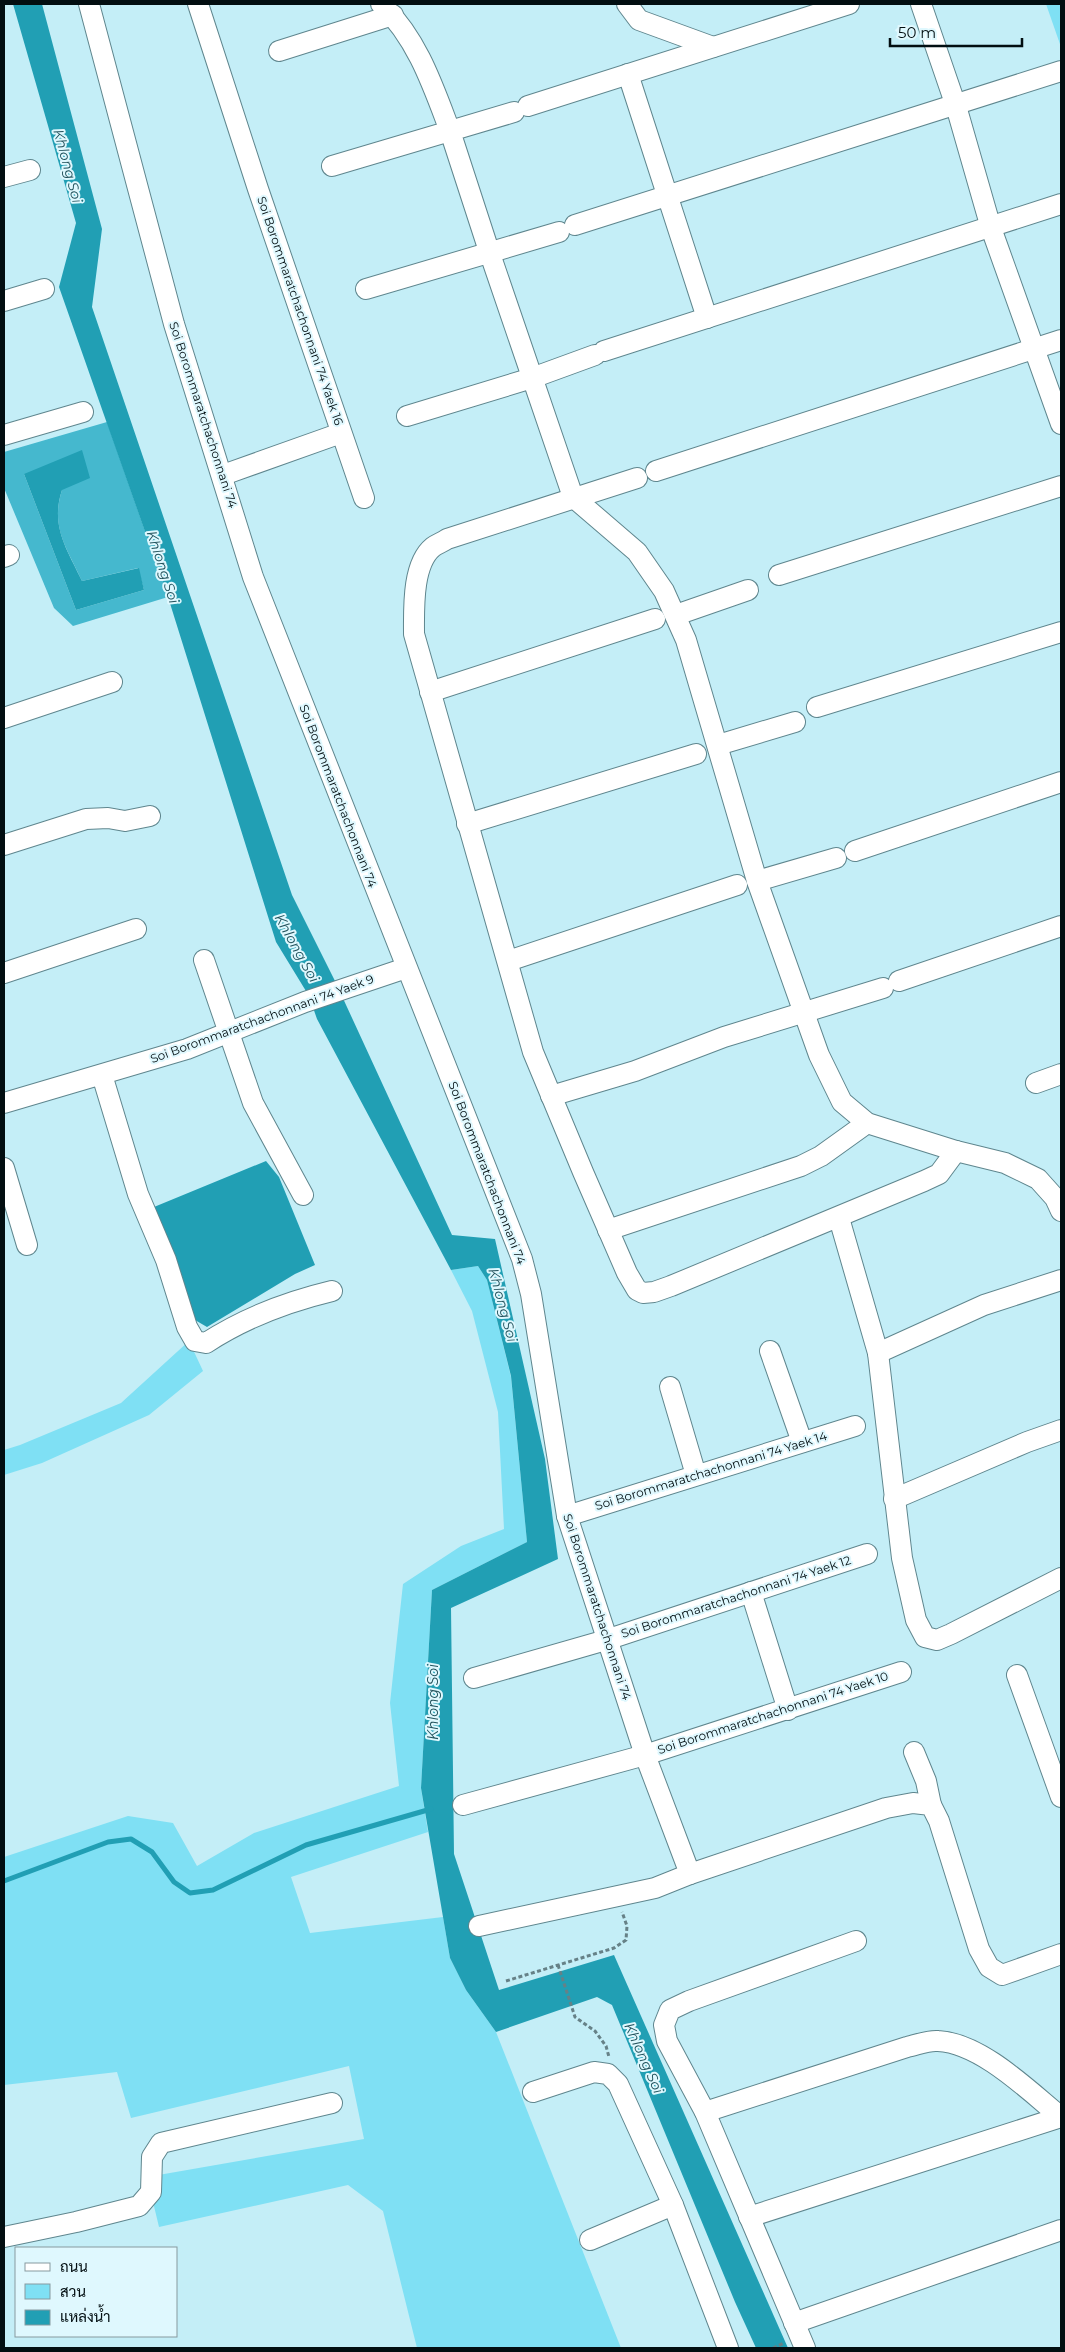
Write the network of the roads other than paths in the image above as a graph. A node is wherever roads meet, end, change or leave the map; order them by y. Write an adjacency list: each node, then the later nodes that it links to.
1 (89, 4): 33 (street, Soi Borommaratchachonnani 74)
2 (198, 4): 30 (street, Soi Borommaratchachonnani 74 Yaek 16)
3 (627, 4): 7 (street)
4 (849, 4): 7 (street)
5 (921, 4): 11 (street)
6 (387, 10): 8 (street); 12 (street)
7 (713, 47): 10 (street)
8 (279, 52)
9 (1061, 71): 11 (street)
10 (628, 74): 12 (street); 16 (street)
11 (956, 106): 16 (street); 18 (street)
12 (450, 131): 13 (street); 19 (street)
13 (332, 166)
14 (30, 170): 15 (street)
15 (4, 178)
16 (667, 195): 19 (street); 23 (street)
17 (1061, 204): 18 (street)
18 (990, 228): 23 (street); 25 (street)
19 (489, 251): 21 (street); 26 (street)
20 (44, 289): 22 (street)
21 (366, 289)
22 (4, 301)
23 (707, 318): 26 (street)
24 (1061, 340): 25 (street)
25 (1036, 349): 29 (street); 32 (street)
26 (532, 378): 28 (street); 36 (street)
27 (83, 412): 31 (street)
28 (407, 416)
29 (1061, 424)
30 (341, 433): 33 (street, Soi Borommaratchachonnani 74 Yaek 16); 37 (street, Soi Borommaratchachonnani 74 Yaek 16)
31 (4, 434)
32 (656, 471)
33 (223, 474): 62 (street, Soi Borommaratchachonnani 74)
34 (637, 478): 36 (street)
35 (1061, 486): 38 (street)
36 (572, 497): 40 (street); 44 (street)
37 (364, 498)
38 (779, 575)
39 (748, 590): 40 (street)
40 (676, 615): 48 (street)
41 (656, 620): 44 (street)
42 (1061, 632): 45 (street)
43 (112, 682): 46 (street)
44 (430, 692): 52 (street)
45 (817, 707)
46 (4, 718)
47 (795, 722): 48 (street)
48 (718, 745): 56 (street)
49 (696, 754): 52 (street)
50 (1061, 782): 54 (street)
51 (150, 816): 53 (street)
52 (468, 824): 61 (street)
53 (4, 845)
54 (855, 851)
55 (836, 858): 56 (street)
56 (758, 881): 64 (street)
57 (738, 885): 61 (street)
58 (1061, 926): 64 (street)
59 (136, 929): 63 (street)
60 (204, 960): 65 (street)
61 (508, 961): 69 (street)
62 (406, 968): 65 (street, Soi Borommaratchachonnani 74 Yaek 9); 89 (street, Soi Borommaratchachonnani 74)
63 (4, 972)
64 (806, 1013): 69 (street); 71 (street)
65 (227, 1032): 67 (street, Soi Borommaratchachonnani 74 Yaek 9); 74 (street)
66 (1061, 1074): 68 (street)
67 (102, 1075): 70 (street, Soi Borommaratchachonnani 74 Yaek 9); 80 (street)
68 (1036, 1083)
69 (551, 1096): 77 (street)
70 (4, 1104)
71 (867, 1123): 72 (street); 77 (street)
72 (956, 1151): 75 (street); 76 (street)
73 (4, 1168): 78 (street)
74 (303, 1196)
75 (1061, 1211)
76 (838, 1218): 77 (street); 82 (street)
77 (608, 1230)
78 (27, 1245)
79 (1061, 1280): 82 (street)
80 (332, 1291)
81 (770, 1351): 86 (street)
82 (878, 1353): 88 (street)
83 (670, 1387): 87 (street)
84 (855, 1426): 86 (street, Soi Borommaratchachonnani 74 Yaek 14)
85 (1061, 1430): 88 (street)
86 (802, 1442): 87 (street, Soi Borommaratchachonnani 74 Yaek 14)
87 (696, 1475): 89 (street, Soi Borommaratchachonnani 74 Yaek 14)
88 (894, 1499): 91 (street)
89 (567, 1516): 93 (street, Soi Borommaratchachonnani 74)
90 (867, 1554): 92 (street, Soi Borommaratchachonnani 74 Yaek 12)
91 (1061, 1578)
92 (751, 1592): 93 (street, Soi Borommaratchachonnani 74 Yaek 12); 97 (street)
93 (606, 1640): 96 (street, Soi Borommaratchachonnani 74 Yaek 12); 100 (street, Soi Borommaratchachonnani 74)
94 (901, 1672): 97 (street, Soi Borommaratchachonnani 74 Yaek 10)
95 (1017, 1675): 98 (street)
96 (474, 1678)
97 (788, 1710): 100 (street, Soi Borommaratchachonnani 74 Yaek 10)
98 (1053, 1749): 101 (street)
99 (914, 1752): 103 (street)
100 (645, 1755): 102 (street, Soi Borommaratchachonnani 74 Yaek 10); 104 (street, Soi Borommaratchachonnani 74)
101 (1061, 1797)
102 (463, 1805)
103 (931, 1805): 104 (street); 107 (street)
104 (690, 1874): 105 (street)
105 (479, 1926)
106 (856, 1941): 110 (street)
107 (1061, 1954)
108 (533, 2092): 112 (street)
109 (332, 2103): 115 (street)
110 (705, 2112): 111 (street); 113 (street)
111 (1061, 2117): 113 (street)
112 (673, 2205): 116 (street); 118 (street)
113 (749, 2217): 117 (street)
114 (1061, 2230): 117 (street)
115 (4, 2237)
116 (590, 2240)
117 (794, 2323): 119 (street)
118 (728, 2348)
119 (805, 2348)

